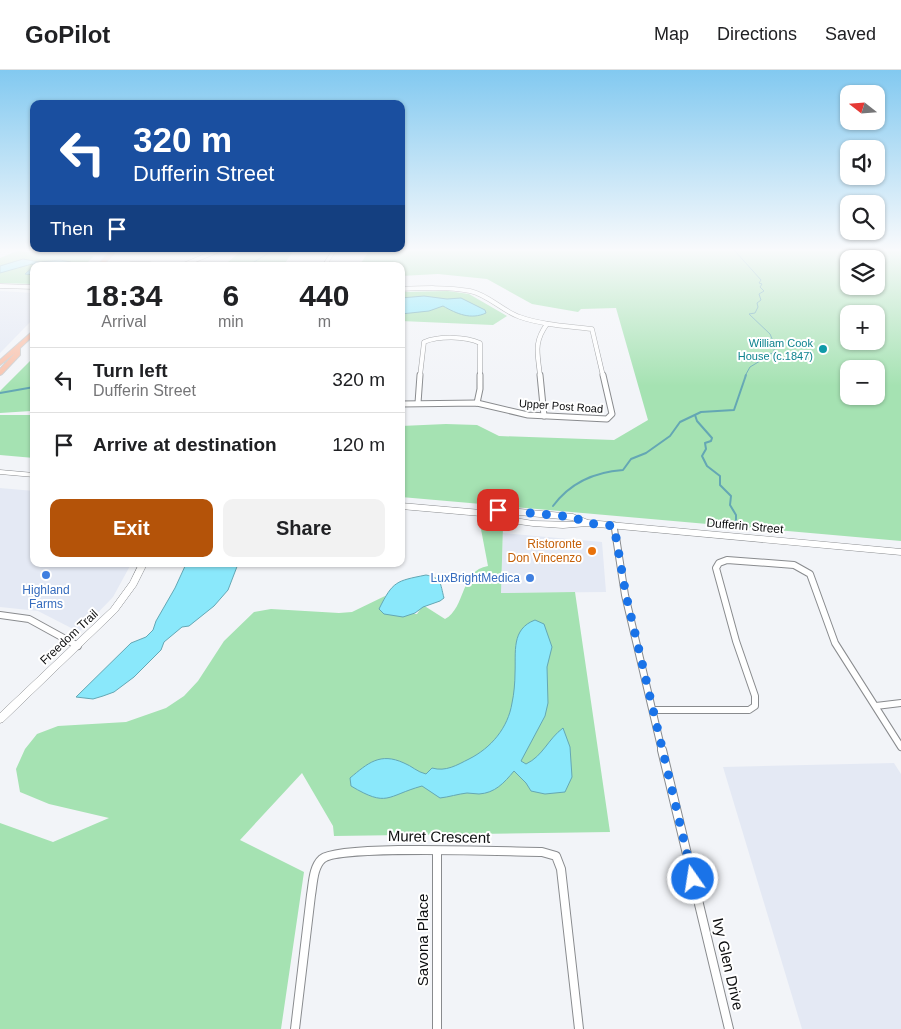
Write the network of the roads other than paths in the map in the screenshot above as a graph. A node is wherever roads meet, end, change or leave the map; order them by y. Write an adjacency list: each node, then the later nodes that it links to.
1 (483, 296): 2 (street, Upper Post Road)
2 (548, 324): 10 (street); 10 (street, Upper Post Road)
3 (30, 336): 4 (main road)
4 (17, 349): 5 (main road); 6 (main road)
5 (0, 364)
6 (0, 373)
7 (418, 403): 8 (street, Upper Post Road); 8 (street); 9 (street, Upper Post Road)
8 (478, 403): 10 (street, Upper Post Road)
9 (405, 404)
10 (544, 416)
11 (0, 472): 12 (main road)
12 (30, 475)
13 (405, 506): 14 (main road, Dufferin Street)
14 (614, 526): 15 (main road, Dufferin Street); 21 (street, Ivy Glen Drive)
15 (901, 552)
16 (140, 567): 18 (main road, Freedom Trail)
17 (0, 615): 18 (street)
18 (78, 646): 22 (main road, Freedom Trail)
19 (901, 703): 20 (street)
20 (876, 706): 21 (street); 23 (street)
21 (653, 710): 28 (street, Ivy Glen Drive)
22 (0, 719)
23 (901, 747)
24 (438, 852): 25 (street, Muret Crescent); 26 (street, Savona Place); 27 (street, Muret Crescent)
25 (295, 1029)
26 (437, 1029)
27 (579, 1029)
28 (729, 1029)

